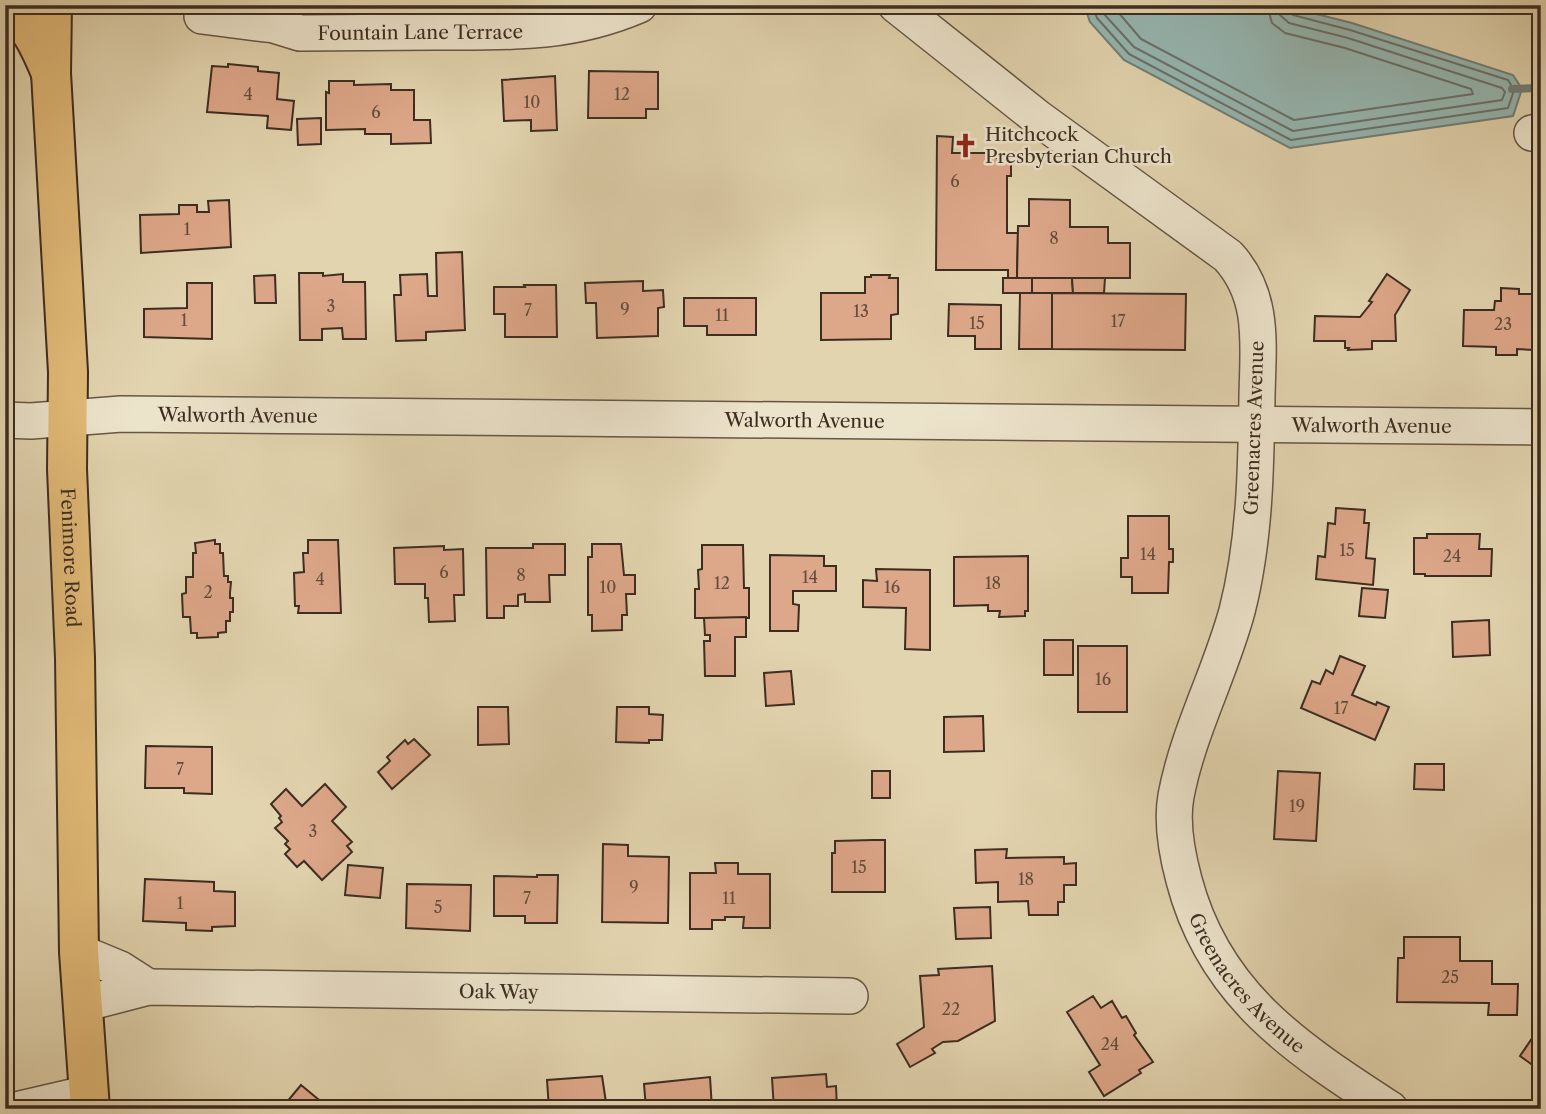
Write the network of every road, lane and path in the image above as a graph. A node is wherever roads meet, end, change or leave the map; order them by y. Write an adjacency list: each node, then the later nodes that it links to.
1 (7, 5): 8 (main road)
2 (52, 5): 8 (main road, Fenimore Road)
3 (639, 5): 6 (street, Fountain Lane Terrace)
4 (896, 5): 7 (street)
5 (939, 5): 7 (street)
6 (202, 16)
7 (954, 52): 11 (street, Greenacres Avenue)
8 (51, 73): 9 (main road, Fenimore Road)
9 (68, 418): 10 (street, Walworth Avenue); 11 (street, Walworth Avenue); 13 (main road, Fenimore Road)
10 (5, 420)
11 (1257, 423): 12 (street, Walworth Avenue); 19 (street, Greenacres Avenue)
12 (1541, 427)
13 (79, 952): 14 (street); 16 (main road, Fenimore Road)
14 (148, 987): 15 (street, Oak Way); 16 (street, Oak Way)
15 (850, 996)
16 (83, 1004): 17 (main road, Fenimore Road)
17 (90, 1101): 18 (street)
18 (19, 1109)
19 (1390, 1109)

